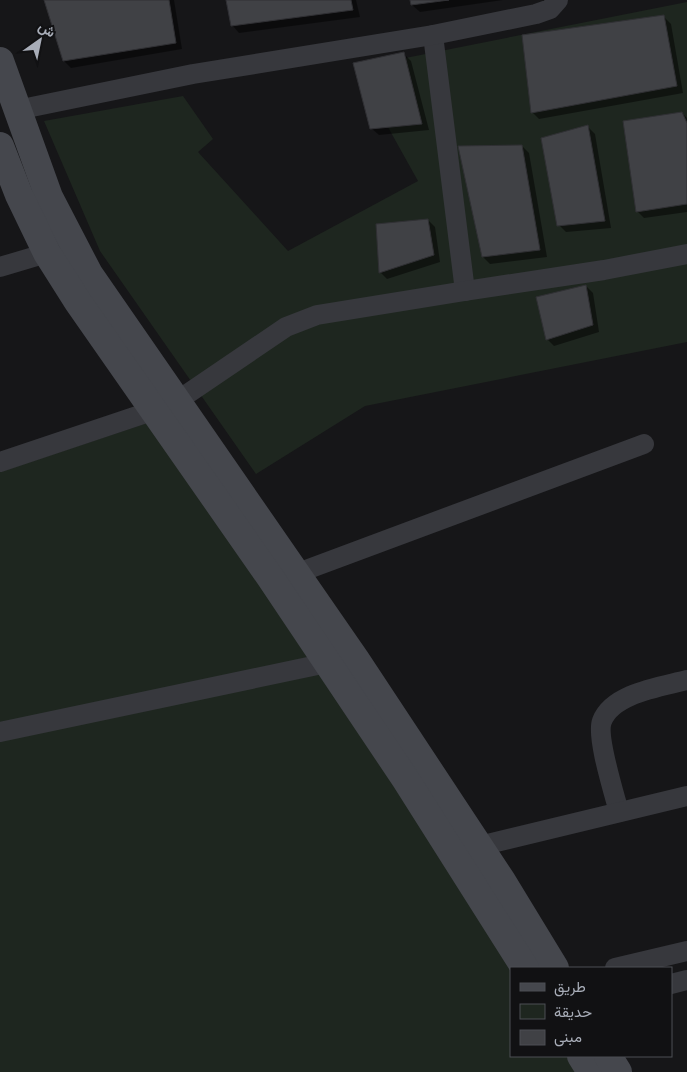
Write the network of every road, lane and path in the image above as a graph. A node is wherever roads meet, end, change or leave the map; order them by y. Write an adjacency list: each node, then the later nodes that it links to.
1 (558, 0): 2 (street)
2 (432, 35): 4 (street); 9 (street)
3 (0, 62): 4 (main road)
4 (18, 110): 10 (main road)
5 (0, 146): 6 (main road)
6 (47, 253): 8 (street); 10 (main road)
7 (687, 254): 9 (street)
8 (0, 267)
9 (464, 291): 10 (street)
10 (166, 406): 12 (street); 13 (main road); 14 (main road)
11 (644, 444): 13 (street)
12 (0, 462)
13 (295, 574): 19 (main road)
14 (327, 663): 16 (street); 19 (main road)
15 (687, 680): 18 (street)
16 (0, 732)
17 (687, 796): 18 (street)
18 (619, 812): 19 (street)
19 (465, 849): 21 (main road); 22 (main road)
20 (687, 951): 23 (street)
21 (524, 967)
22 (554, 967)
23 (619, 967)
24 (687, 980): 25 (street)
25 (672, 984)
26 (582, 1057): 28 (main road)
27 (609, 1057): 29 (main road)
28 (591, 1072)
29 (618, 1072)

